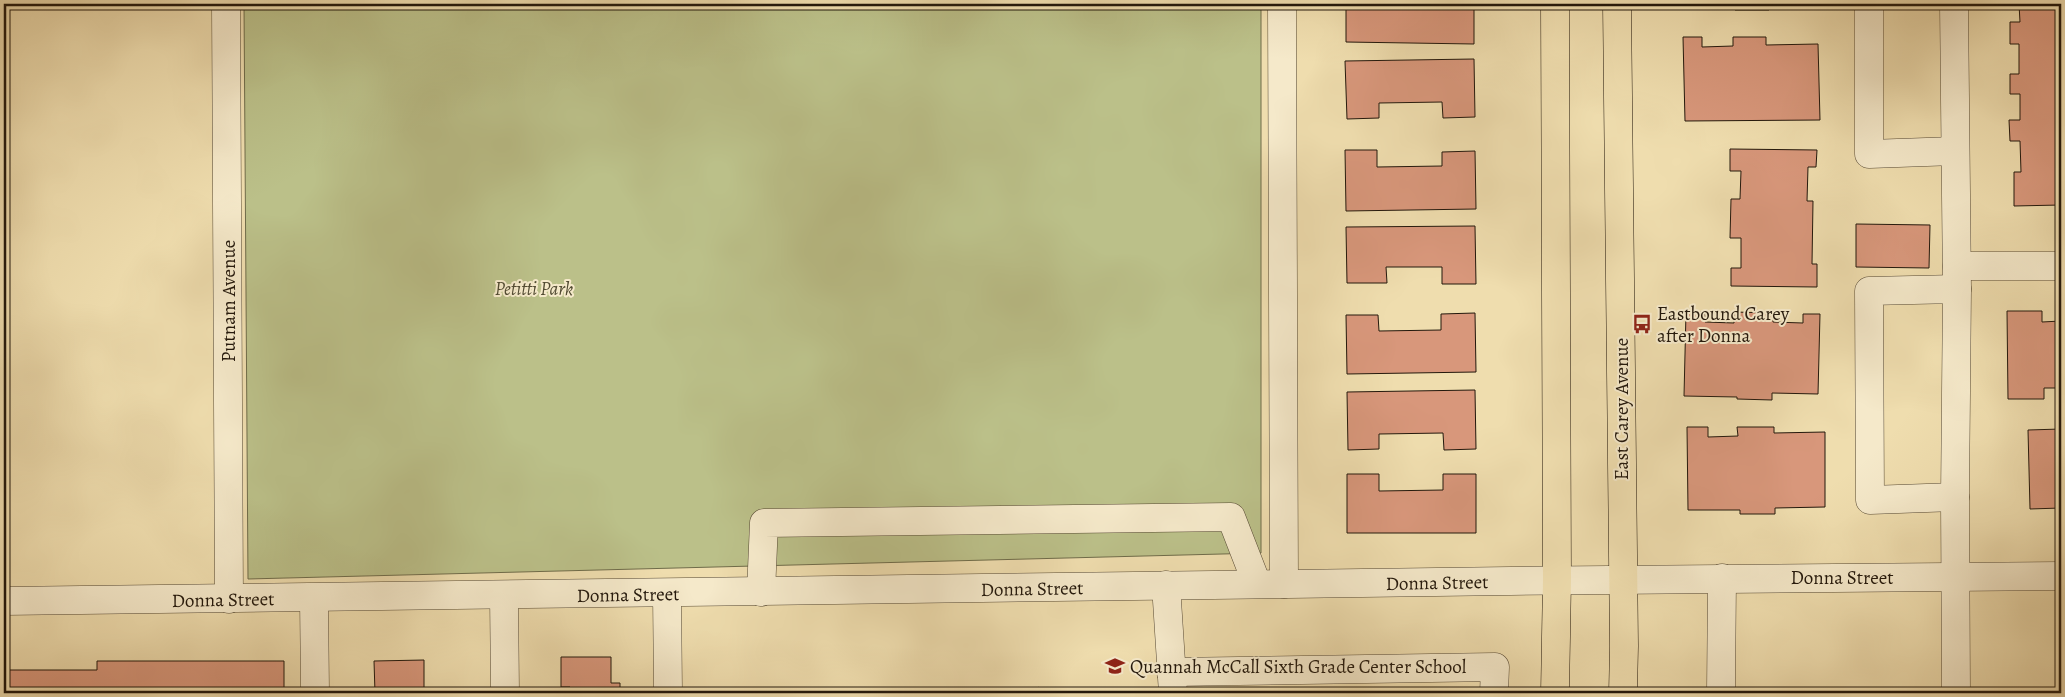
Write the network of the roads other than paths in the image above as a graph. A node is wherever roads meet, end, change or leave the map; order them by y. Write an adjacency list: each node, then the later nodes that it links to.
1 (226, 4): 23 (street, Putnam Avenue)
2 (1282, 4): 17 (street)
3 (1556, 4): 15 (main road)
4 (1618, 4): 14 (main road, East Carey Avenue)
5 (1870, 4): 7 (street)
6 (1954, 4): 7 (street)
7 (1955, 151): 9 (street)
8 (2061, 266): 9 (street)
9 (1957, 278): 10 (street); 10 (street)
10 (1955, 498): 11 (street)
11 (1956, 576): 12 (street, Donna Street); 13 (street, Donna Street); 33 (street)
12 (2061, 576)
13 (1722, 578): 14 (street, Donna Street); 32 (street)
14 (1622, 579): 15 (street, Donna Street); 31 (main road, East Carey Avenue)
15 (1557, 580): 17 (street, Donna Street); 30 (main road)
16 (1257, 584): 17 (street, Donna Street); 18 (street, Donna Street); 19 (street)
17 (1284, 584)
18 (1166, 585): 19 (street, Donna Street); 25 (street)
19 (761, 592): 20 (street, Donna Street)
20 (667, 593): 21 (street, Donna Street); 28 (street)
21 (504, 595): 22 (street, Donna Street); 27 (street)
22 (314, 598): 23 (street, Donna Street); 26 (street)
23 (230, 599): 24 (street, Donna Street)
24 (4, 601)
25 (1172, 682): 29 (street)
26 (315, 693)
27 (505, 693)
28 (668, 693)
29 (1494, 693)
30 (1555, 693)
31 (1623, 693)
32 (1721, 693)
33 (1956, 693)

